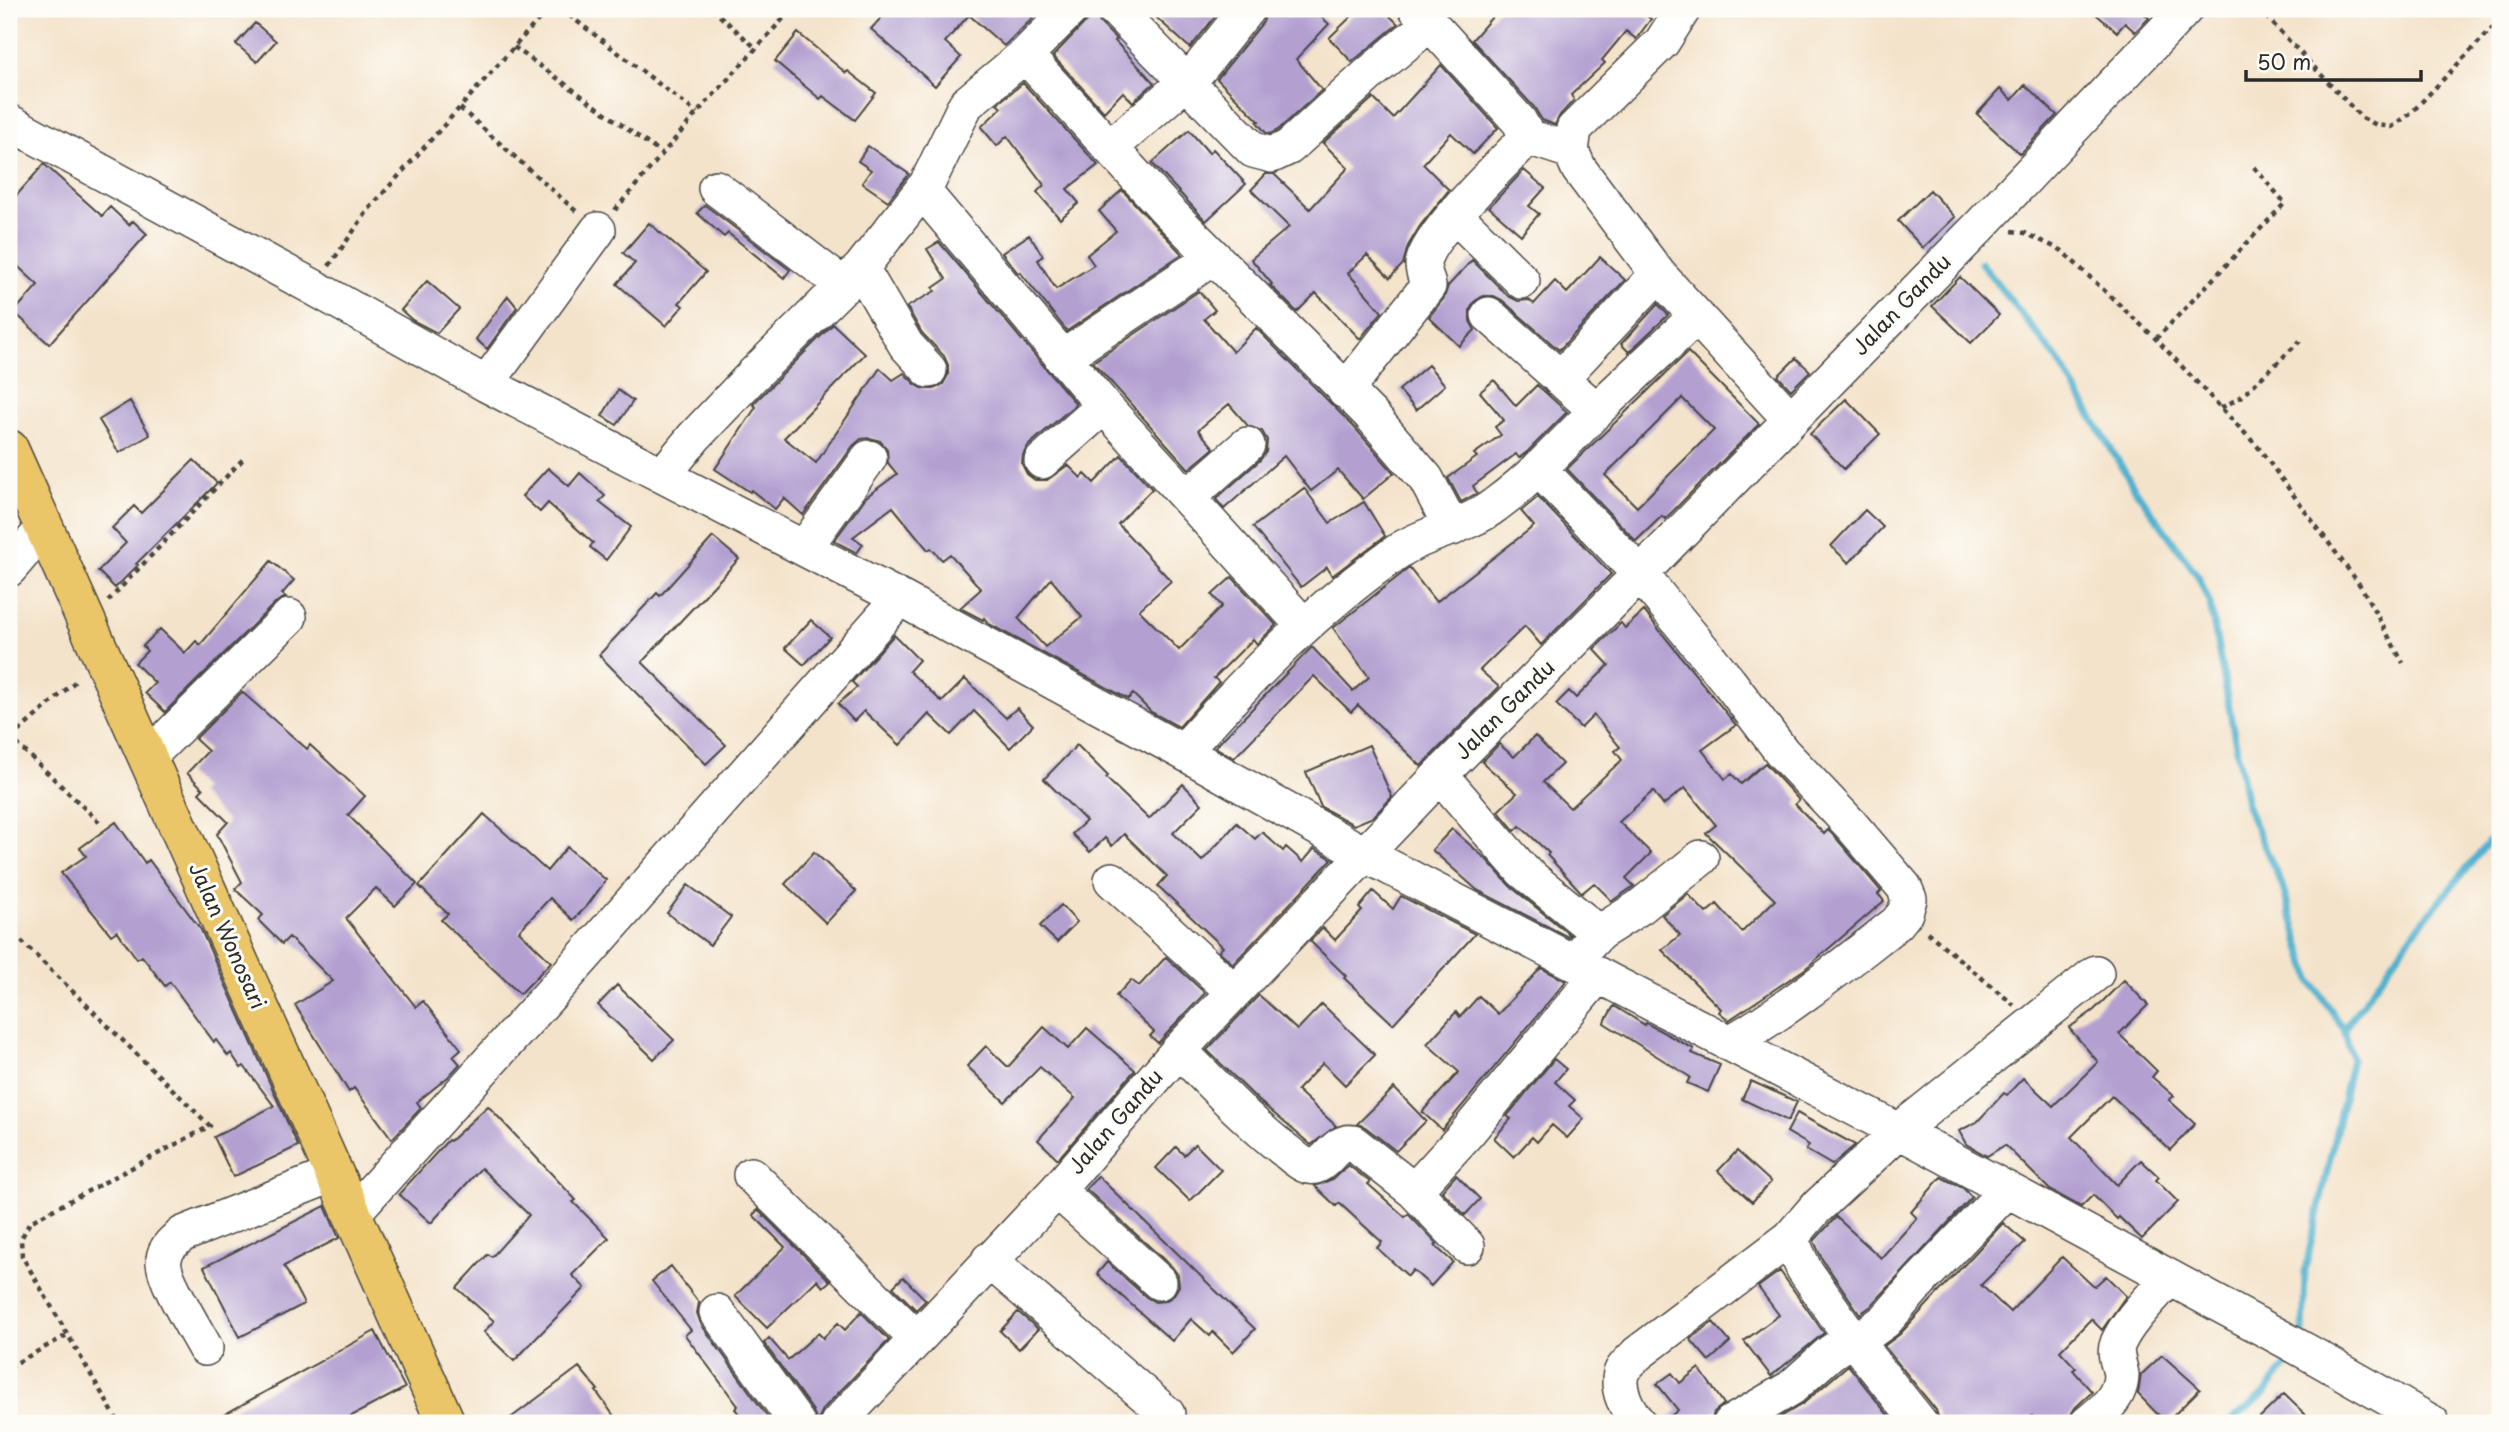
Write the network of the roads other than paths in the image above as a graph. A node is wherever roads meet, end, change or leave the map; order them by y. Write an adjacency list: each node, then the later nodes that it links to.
1 (1071, 9): 7 (street)
2 (1115, 9): 8 (street)
3 (1247, 9): 8 (street)
4 (1683, 9): 12 (street)
5 (2185, 9): 30 (street, Jalan Gandu)
6 (1424, 16): 8 (street); 10 (street)
7 (1025, 55): 11 (street); 14 (street)
8 (1187, 80): 11 (street)
9 (9, 122): 26 (street)
10 (1528, 137): 12 (street); 15 (street)
11 (1110, 148): 17 (street)
12 (1571, 151): 18 (street)
13 (716, 188): 19 (street)
14 (922, 190): 19 (street); 23 (street)
15 (1455, 215): 20 (street); 27 (street)
16 (598, 230): 26 (street)
17 (1213, 257): 23 (street); 27 (street)
18 (1658, 274): 22 (street); 25 (street)
19 (853, 277): 24 (street); 36 (street)
20 (1522, 281)
21 (1489, 315): 25 (street)
22 (1696, 317): 29 (street); 30 (street)
23 (1062, 358): 28 (street)
24 (929, 370)
25 (1560, 379): 29 (street)
26 (486, 384): 36 (street)
27 (1345, 391): 39 (street)
28 (1104, 406): 34 (street); 37 (street)
29 (1597, 411): 35 (street)
30 (1790, 419): 42 (street, Jalan Gandu)
31 (1247, 445): 37 (street)
32 (9, 449): 38 (highway, Jalan Wonosari)
33 (869, 458): 40 (street)
34 (1042, 461)
35 (1538, 468): 39 (street); 42 (street)
36 (663, 475): 40 (street)
37 (1188, 497): 45 (street)
38 (44, 528): 41 (street); 47 (highway, Jalan Wonosari)
39 (1452, 528): 45 (street)
40 (805, 547): 43 (street)
41 (9, 569)
42 (1640, 574): 48 (street, Jalan Gandu); 56 (street)
43 (900, 598): 46 (street); 64 (street)
44 (289, 617): 47 (street)
45 (1304, 626): 46 (street)
46 (1183, 752): 49 (street)
47 (147, 758): 59 (highway, Jalan Wonosari)
48 (1440, 775): 49 (street, Jalan Gandu); 52 (street)
49 (1366, 855): 53 (street); 55 (street, Jalan Gandu)
50 (1701, 858): 52 (street)
51 (1111, 880): 55 (street)
52 (1599, 933): 53 (street)
53 (1585, 968): 56 (street); 63 (street)
54 (2096, 973): 58 (street)
55 (1234, 992): 57 (street, Jalan Gandu)
56 (1730, 1043): 58 (street)
57 (1179, 1050): 61 (street, Jalan Gandu); 63 (street)
58 (1899, 1130): 62 (street); 65 (street)
59 (334, 1174): 64 (highway, Jalan Wonosari); 73 (street)
60 (751, 1175): 72 (street)
61 (1057, 1190): 67 (street, Jalan Gandu); 69 (street)
62 (2007, 1190): 68 (street); 71 (street)
63 (1414, 1191): 66 (street)
64 (352, 1214): 75 (highway, Jalan Wonosari)
65 (1790, 1238): 71 (street); 78 (street)
66 (1467, 1246)
67 (989, 1260): 72 (street, Jalan Gandu); 74 (street)
68 (2169, 1278): 81 (street); 82 (street)
69 (1159, 1282)
70 (717, 1312): 76 (street)
71 (1852, 1338): 79 (street); 80 (street)
72 (918, 1339): 77 (street, Jalan Gandu)
73 (205, 1348)
74 (1167, 1413)
75 (446, 1423)
76 (797, 1423)
77 (838, 1423)
78 (1638, 1423)
79 (1731, 1423)
80 (1920, 1423)
81 (2088, 1423)
82 (2432, 1423)

